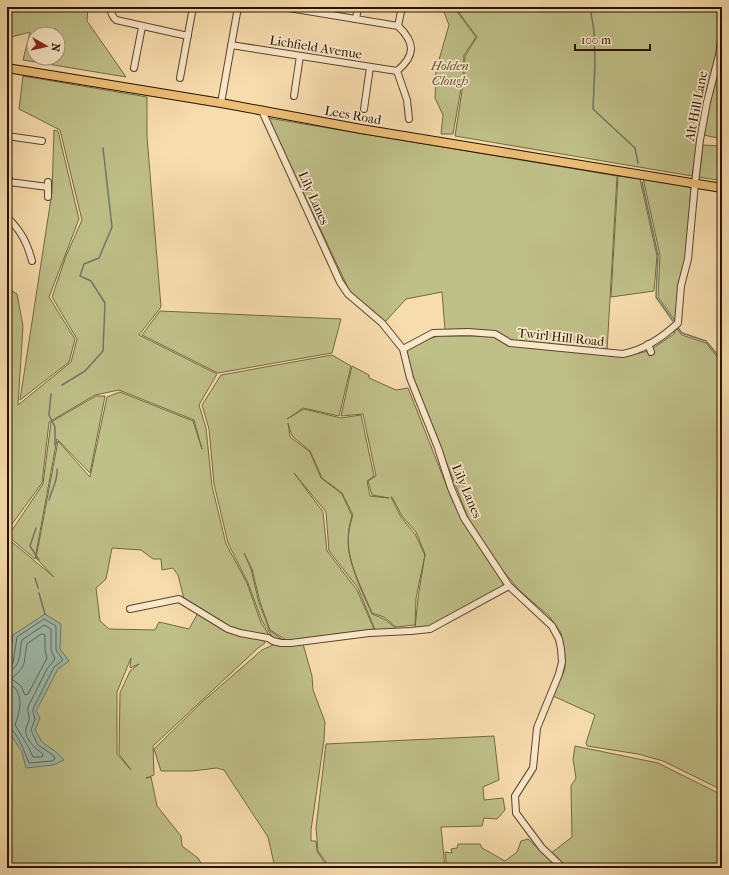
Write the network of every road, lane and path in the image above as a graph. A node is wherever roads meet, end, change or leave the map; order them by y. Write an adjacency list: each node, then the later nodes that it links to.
1 (111, 7): 10 (street)
2 (193, 7): 12 (street)
3 (238, 7): 13 (street)
4 (284, 7): 7 (street)
5 (358, 7): 8 (street)
6 (402, 7): 9 (street)
7 (314, 10): 8 (street)
8 (356, 19): 9 (street)
9 (398, 26): 18 (street)
10 (142, 27): 12 (street); 17 (street)
11 (722, 34): 28 (street, Alt Hill Lane)
12 (188, 36): 19 (street)
13 (232, 45): 14 (street, Lichfield Avenue); 21 (street)
14 (300, 56): 15 (street, Lichfield Avenue); 20 (street)
15 (370, 67): 18 (street, Lichfield Avenue); 22 (street)
16 (7, 68): 21 (main road, Lees Road)
17 (134, 68)
18 (396, 71): 24 (street)
19 (180, 78)
20 (294, 96)
21 (221, 103): 23 (main road, Lees Road)
22 (364, 109)
23 (262, 111): 28 (main road, Lees Road); 34 (street, Lily Lanes)
24 (409, 119)
25 (7, 136): 26 (street)
26 (42, 141)
27 (8, 182): 30 (street)
28 (695, 183): 29 (main road, Lees Road); 33 (street, Twirl Hill Road)
29 (722, 188)
30 (48, 197)
31 (7, 217): 32 (street)
32 (32, 261)
33 (648, 344): 34 (street, Twirl Hill Road); 35 (street)
34 (403, 349): 36 (street, Lily Lanes)
35 (651, 352)
36 (509, 586): 37 (street); 38 (street, Lily Lanes)
37 (130, 609)
38 (563, 868)

